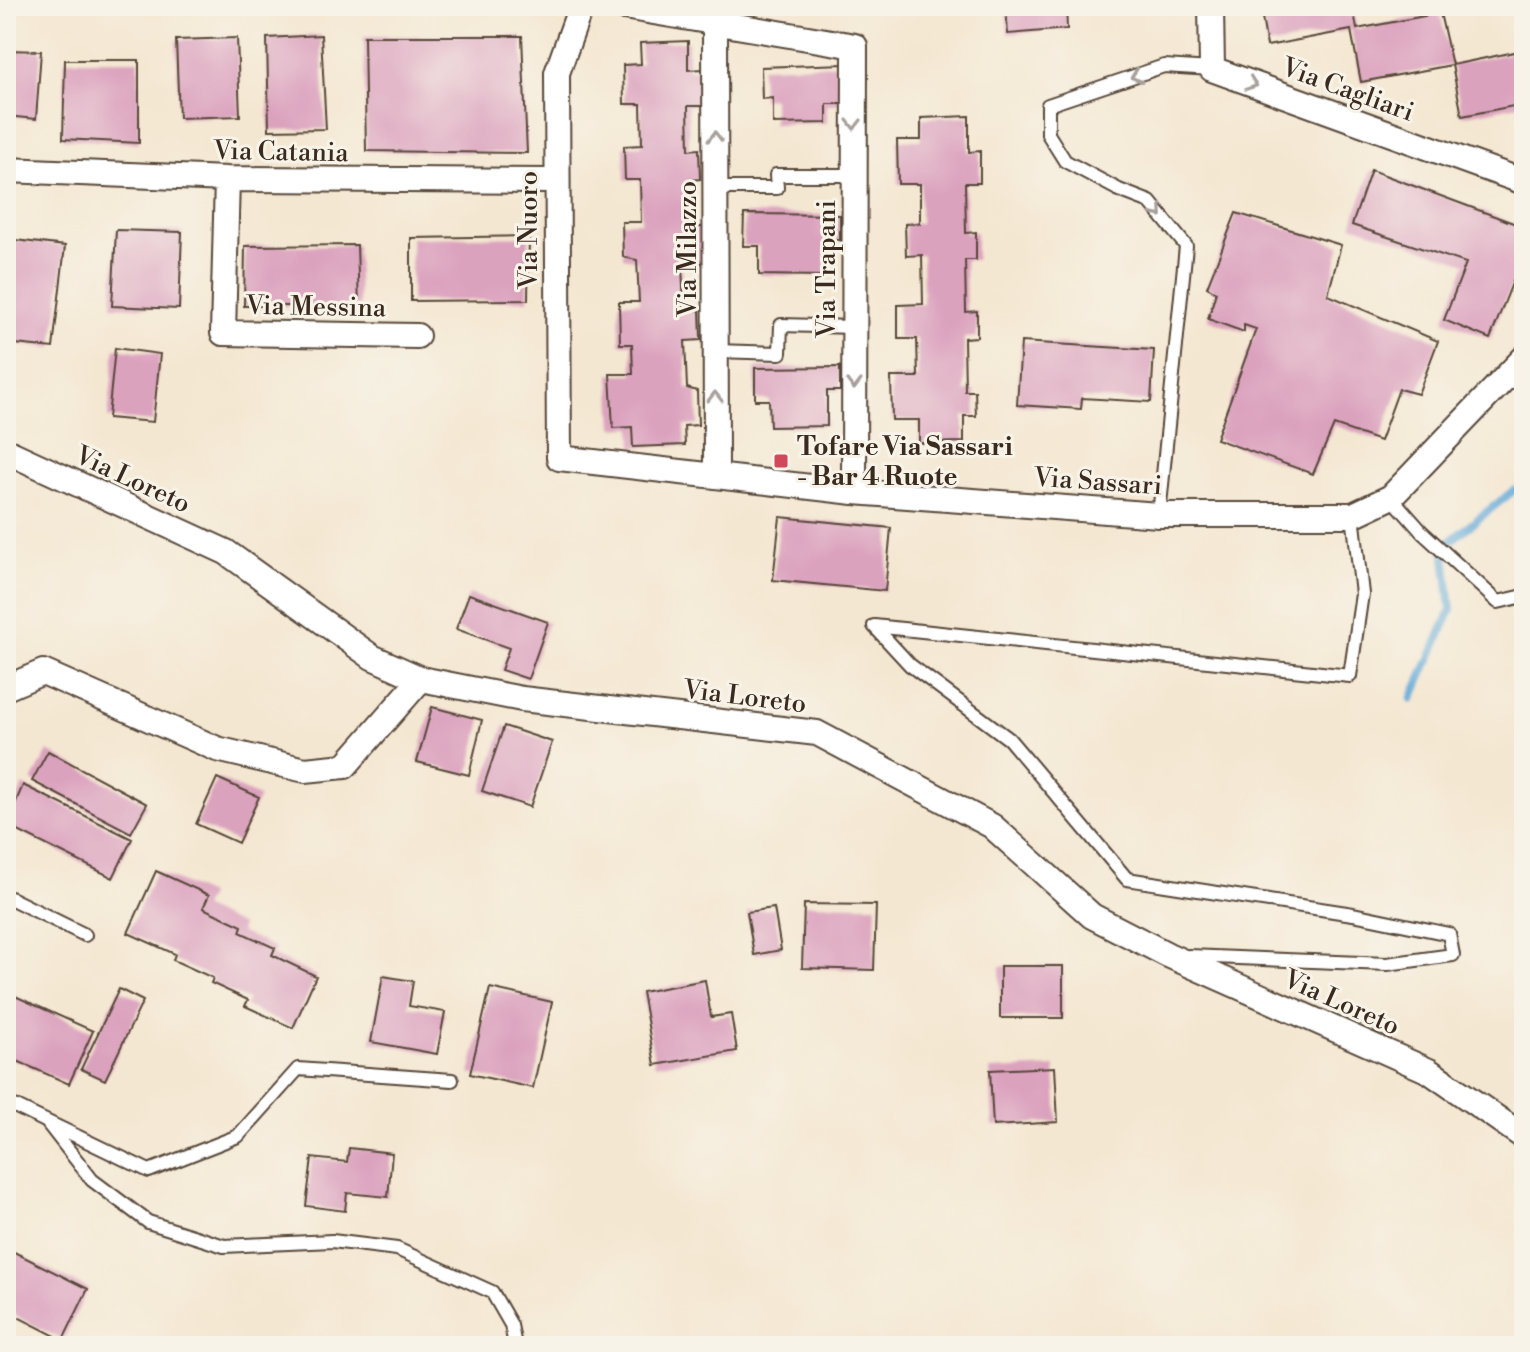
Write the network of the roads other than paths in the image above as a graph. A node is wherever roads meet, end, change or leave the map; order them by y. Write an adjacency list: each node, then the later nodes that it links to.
1 (581, 6): 9 (street, Via Nuoro)
2 (618, 6): 4 (street)
3 (1211, 6): 5 (street)
4 (715, 22): 7 (street, Via Trapani, one-way to 7); 11 (street, Via Milazzo, one-way to 4)
5 (1212, 69): 10 (street, Via Cagliari, one-way to 10); 21 (lane, one-way to 21)
6 (6, 170): 8 (street, Via Catania)
7 (854, 175): 11 (lane); 12 (street, Via Trapani)
8 (227, 179): 9 (street, Via Catania); 13 (street, Via Messina)
9 (555, 181): 17 (street, Via Nuoro)
10 (1524, 182)
11 (715, 188): 14 (street, Via Milazzo)
12 (854, 327): 14 (lane); 19 (street, Via Trapani, one-way to 19)
13 (417, 336)
14 (715, 351): 18 (street, Via Milazzo, one-way to 14)
15 (1524, 358): 20 (street, Via Sassari)
16 (6, 451): 24 (street, Via Loreto)
17 (559, 458): 18 (street, Via Sassari)
18 (716, 475): 19 (street, Via Sassari)
19 (854, 492): 21 (street, Via Sassari)
20 (1391, 497): 22 (street, Via Sassari); 23 (lane)
21 (1159, 515): 22 (street, Via Sassari)
22 (1353, 515): 28 (lane)
23 (1524, 596)
24 (421, 679): 25 (street); 28 (street, Via Loreto)
25 (6, 688)
26 (6, 896): 27 (lane)
27 (85, 935)
28 (1168, 955): 32 (street, Via Loreto)
29 (452, 1080): 31 (lane)
30 (6, 1102): 31 (lane)
31 (46, 1121): 33 (lane)
32 (1524, 1137)
33 (515, 1346)

